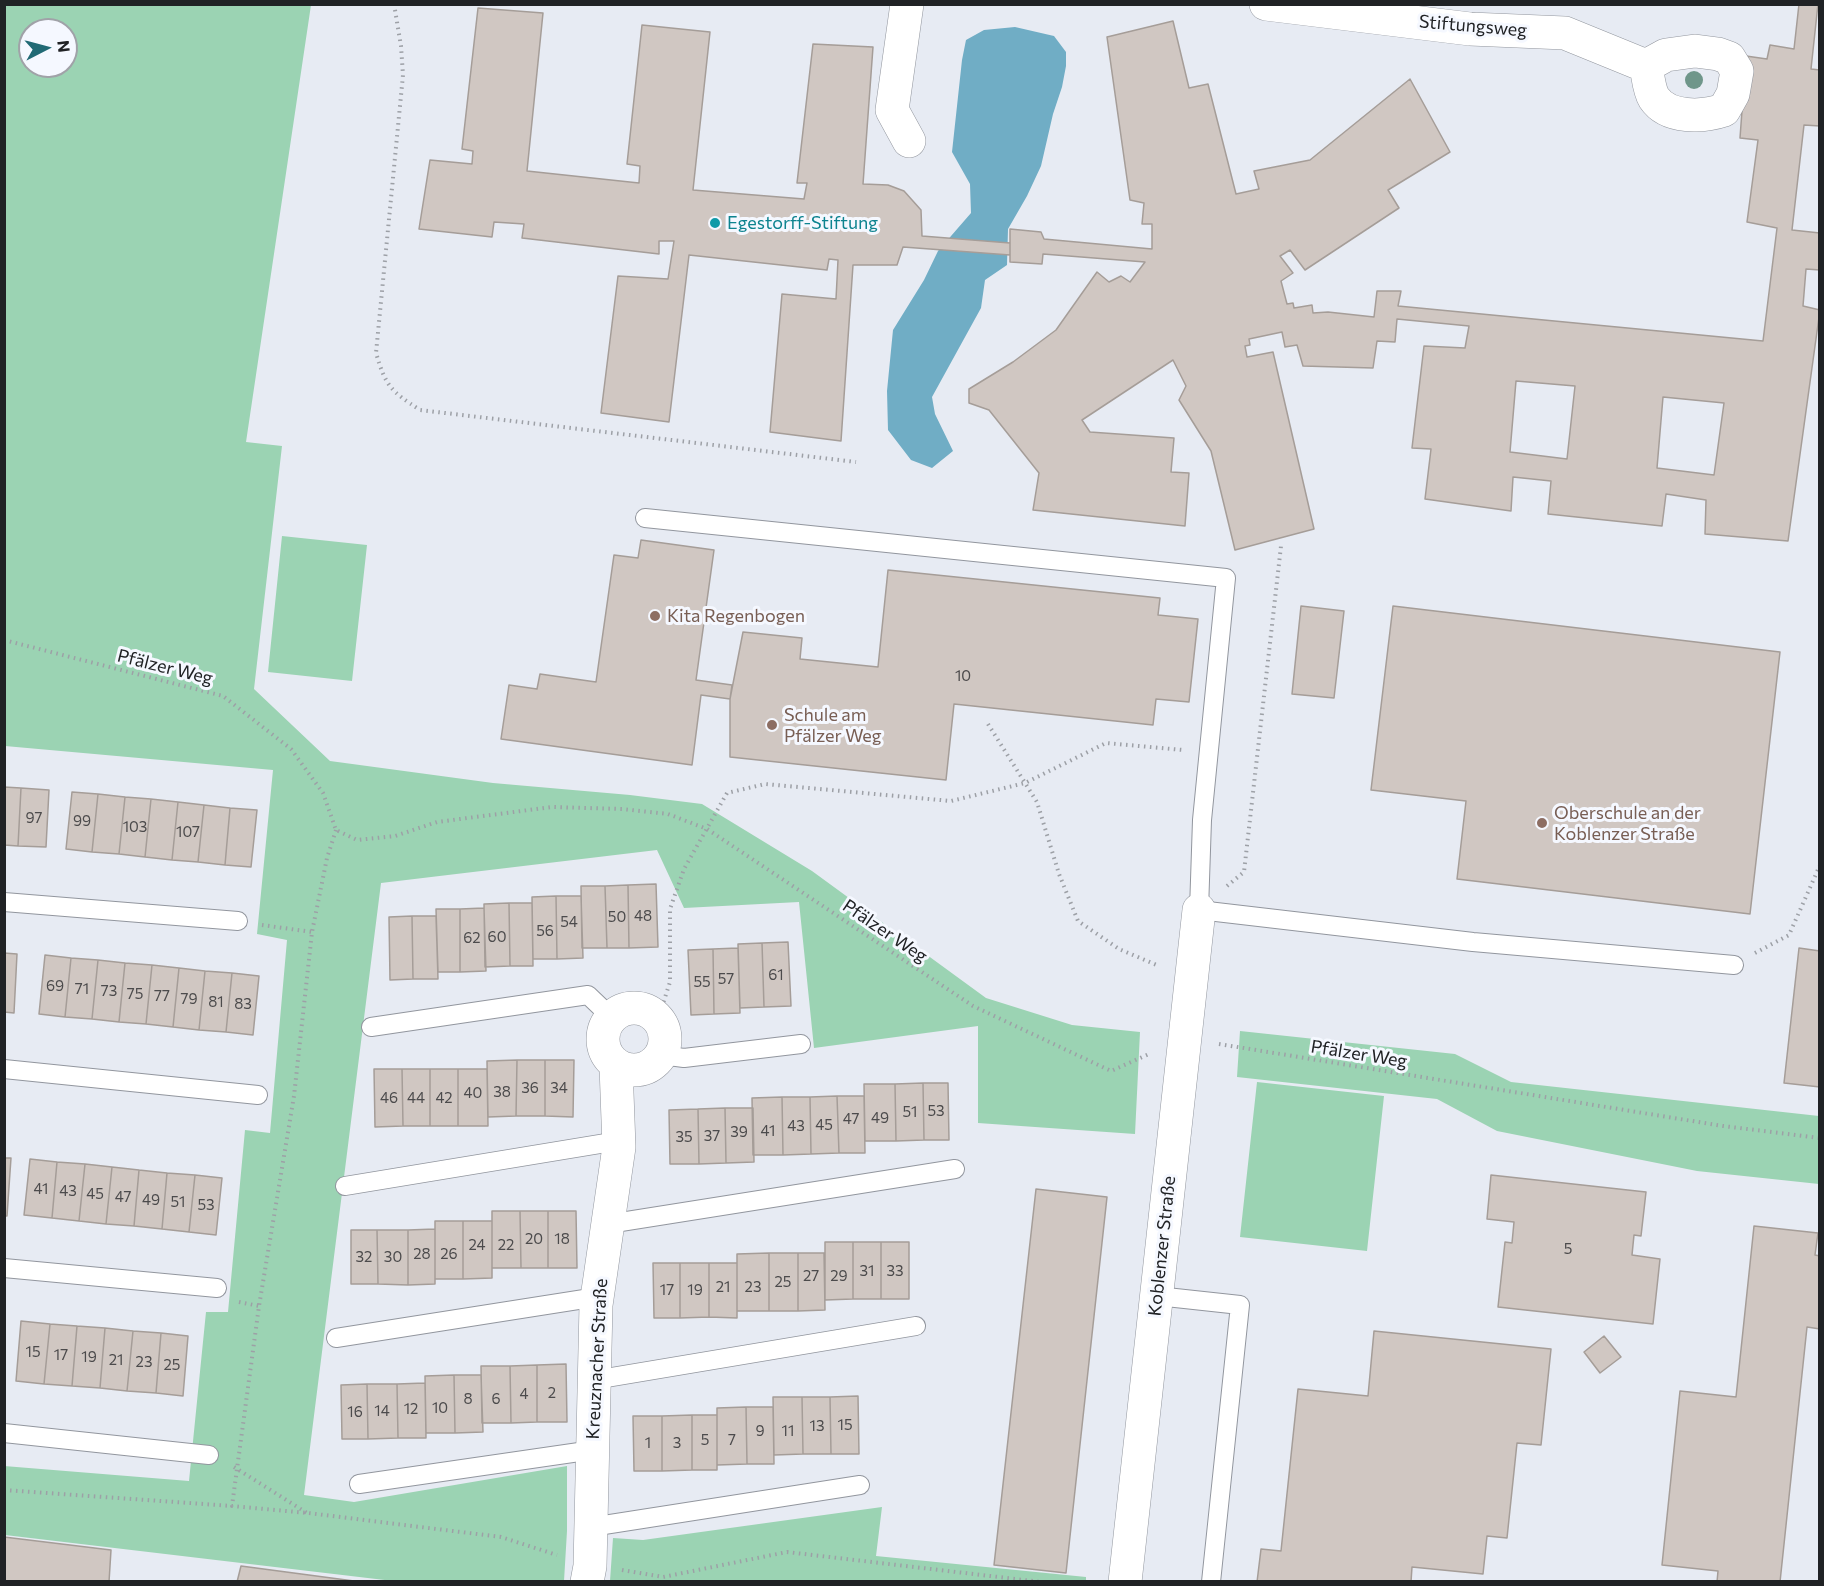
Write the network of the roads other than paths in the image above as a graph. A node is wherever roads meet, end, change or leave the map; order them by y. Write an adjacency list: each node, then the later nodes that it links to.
1 (907, 4): 4 (street)
2 (1285, 5): 3 (street, Stiftungsweg)
3 (1646, 66)
4 (909, 141)
5 (645, 518): 7 (lane)
6 (4, 902): 8 (lane)
7 (1199, 910): 9 (lane); 23 (street, Koblenzer Straße)
8 (238, 921)
9 (1734, 965)
10 (611, 1017): 11 (lane); 13 (street); 14 (street, Kreuznacher Straße)
11 (371, 1027)
12 (801, 1044): 13 (lane)
13 (661, 1055): 14 (street)
14 (616, 1066): 17 (street, Kreuznacher Straße)
15 (4, 1069): 16 (lane)
16 (258, 1095)
17 (618, 1141): 19 (lane); 20 (street, Kreuznacher Straße)
18 (955, 1169): 20 (lane)
19 (345, 1186)
20 (608, 1224): 24 (street, Kreuznacher Straße)
21 (4, 1268): 22 (lane)
22 (217, 1288)
23 (1157, 1296): 35 (street, Koblenzer Straße); 36 (lane)
24 (597, 1297): 26 (lane); 27 (street, Kreuznacher Straße)
25 (916, 1326): 27 (lane)
26 (336, 1338)
27 (594, 1380): 29 (street, Kreuznacher Straße)
28 (4, 1433): 30 (lane)
29 (593, 1450): 31 (lane); 33 (street, Kreuznacher Straße)
30 (209, 1455)
31 (359, 1484)
32 (860, 1485): 33 (lane)
33 (591, 1527): 34 (street, Kreuznacher Straße)
34 (589, 1574)
35 (1125, 1581)
36 (1210, 1581)

